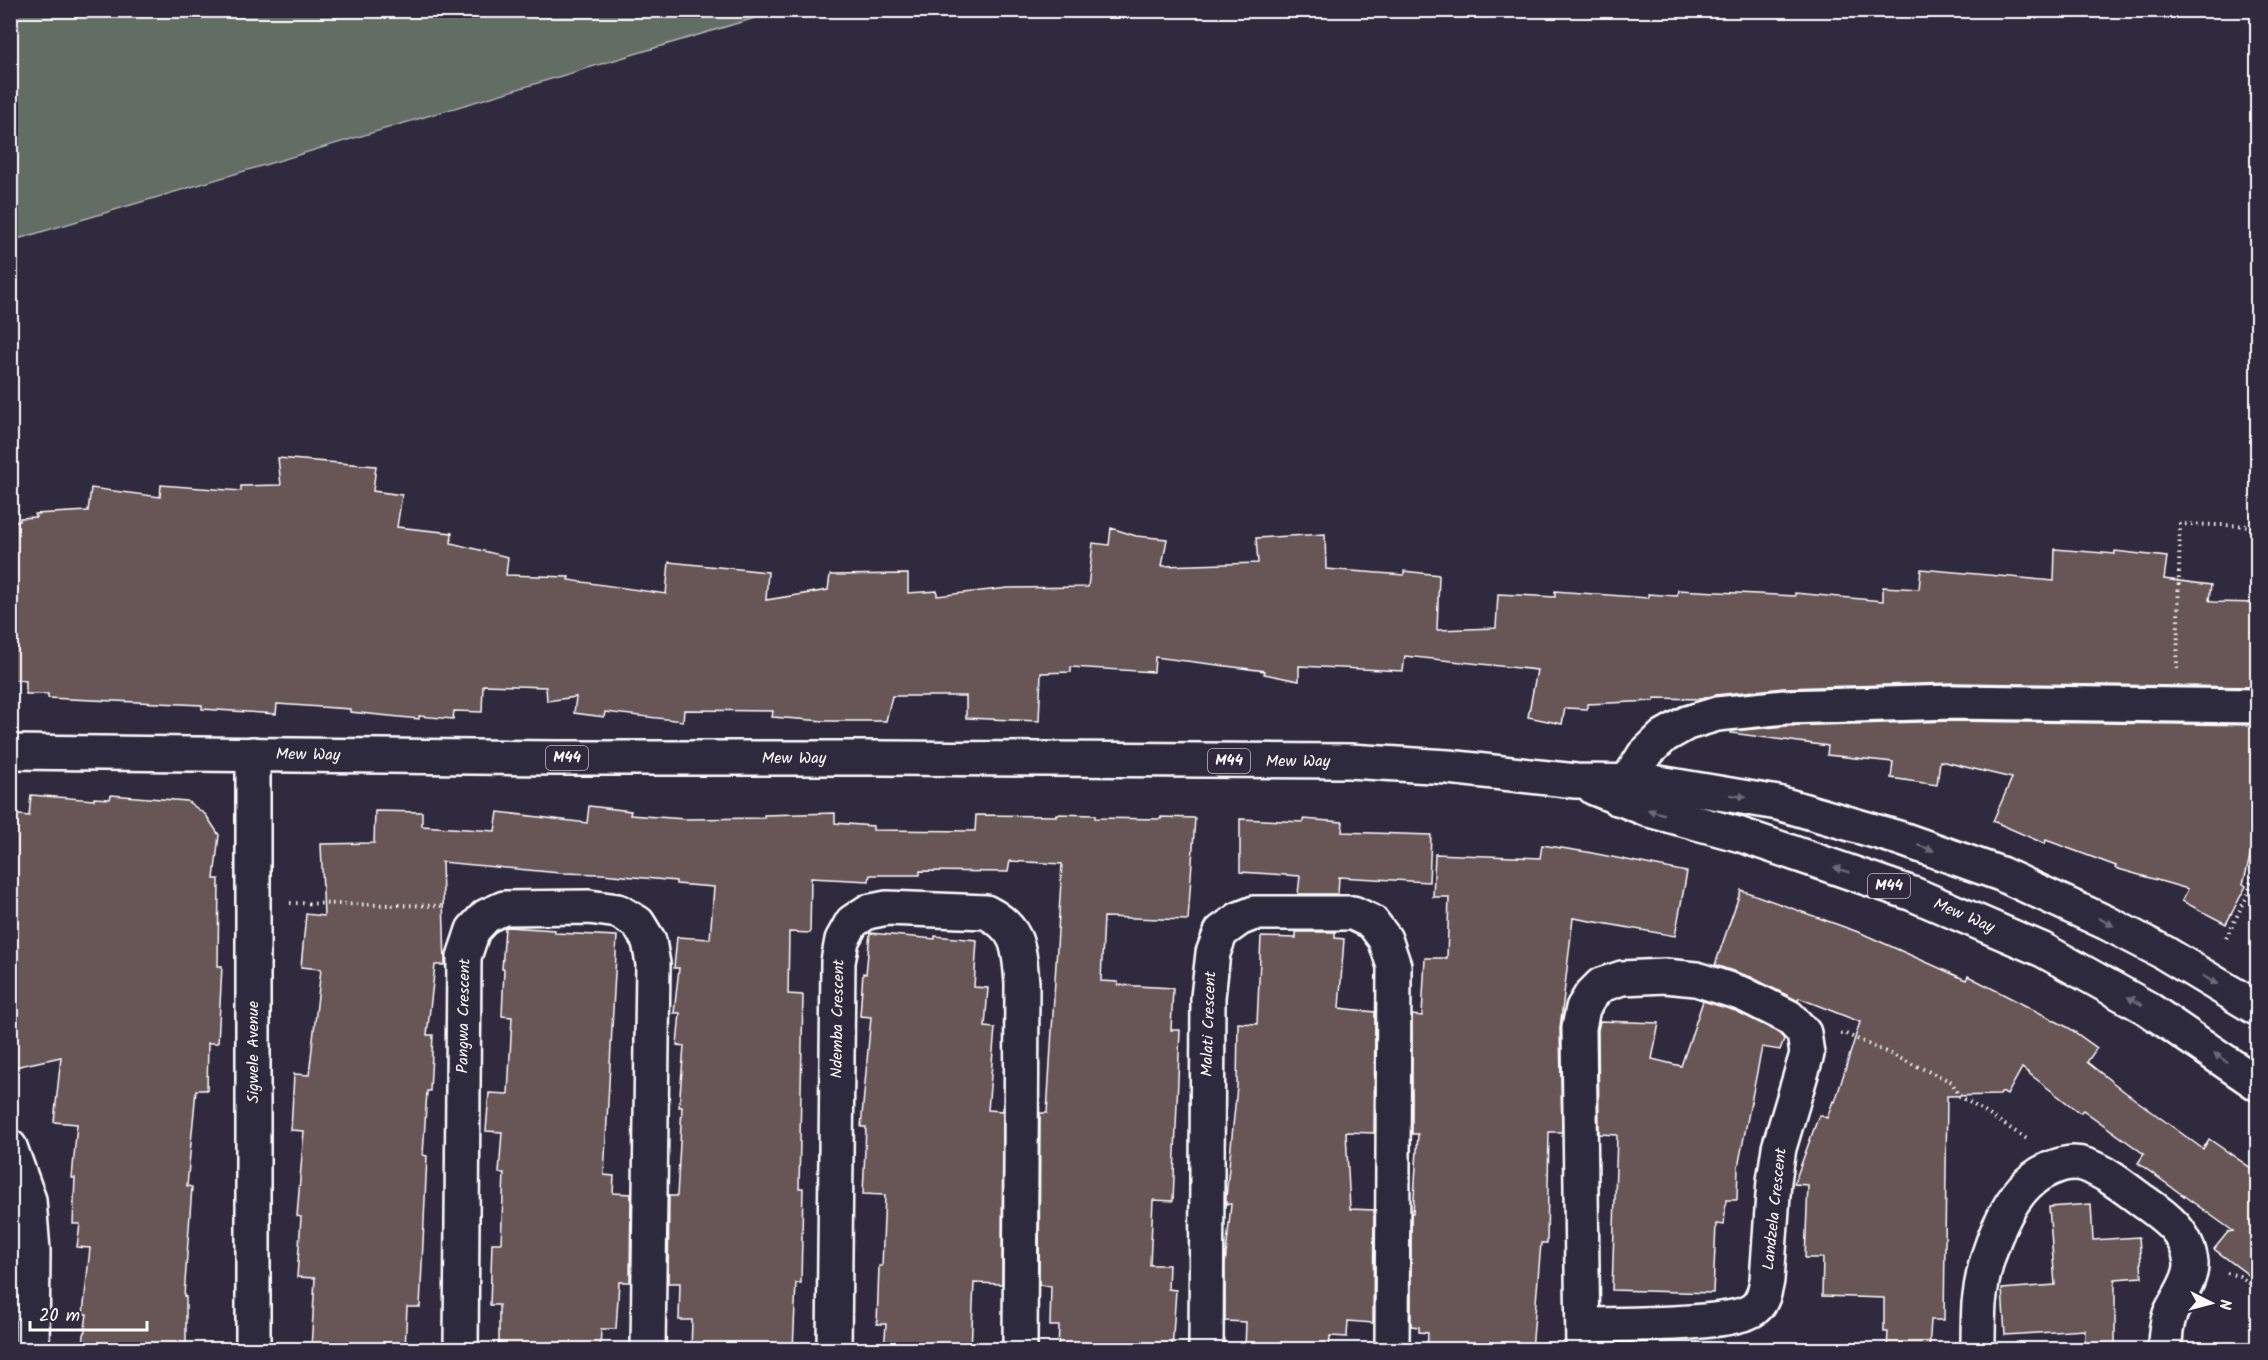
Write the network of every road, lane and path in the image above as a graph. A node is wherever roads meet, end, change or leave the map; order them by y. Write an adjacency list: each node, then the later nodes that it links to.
1 (2258, 526): 2 (path)
2 (2178, 706): 3 (street); 6 (street)
3 (2258, 706)
4 (10, 752): 5 (street, Mew Way / M44)
5 (254, 754): 6 (street, Mew Way / M44); 18 (street, Sigwele Avenue)
6 (1621, 790): 11 (street, Mew Way / M44, one-way to 11); 13 (street, Mew Way / M44, one-way to 6)
7 (2258, 853): 10 (path)
8 (283, 903): 9 (path)
9 (480, 923): 19 (street, Pangwa Crescent); 20 (street)
10 (2226, 938)
11 (2258, 1009)
12 (1804, 1033): 15 (path); 16 (street, Landzela Crescent); 16 (street, Landzela Crescent)
13 (2258, 1084)
14 (10, 1147): 17 (street)
15 (2043, 1171): 25 (street); 26 (street)
16 (1583, 1337)
17 (32, 1350)
18 (253, 1350)
19 (461, 1350)
20 (648, 1350)
21 (834, 1350): 22 (street, Ndemba Crescent)
22 (1020, 1350)
23 (1206, 1350): 24 (street, Malati Crescent)
24 (1392, 1350)
25 (1978, 1350)
26 (2165, 1350)

